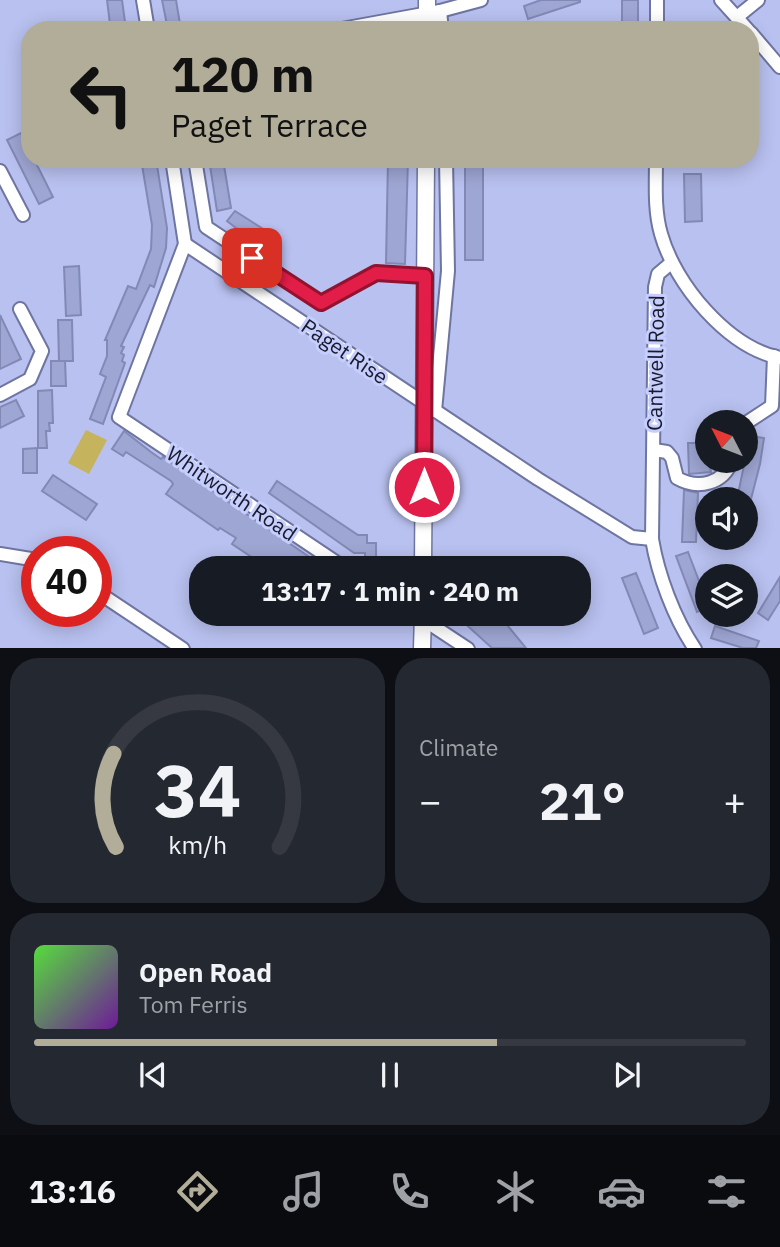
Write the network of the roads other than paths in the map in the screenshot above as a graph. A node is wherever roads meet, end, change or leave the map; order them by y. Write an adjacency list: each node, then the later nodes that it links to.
1 (143, 0): 8 (street)
2 (481, 0): 6 (street)
3 (657, 0): 10 (street)
4 (721, 0): 7 (street)
5 (758, 0): 7 (street)
6 (430, 14): 9 (street)
7 (737, 17): 11 (street)
8 (146, 21)
9 (389, 21)
10 (657, 21)
11 (741, 21)
12 (759, 42): 13 (street)
13 (780, 67)
14 (173, 168): 21 (street)
15 (196, 168): 23 (street)
16 (426, 168): 23 (street)
17 (446, 168): 27 (street)
18 (656, 168): 22 (street)
19 (0, 171): 20 (street)
20 (23, 215)
21 (185, 244): 27 (street, Paget Rise); 33 (street, Whitworth Road)
22 (671, 263): 25 (street); 29 (street, Cantwell Road)
23 (425, 276): 27 (street)
24 (20, 309): 26 (street)
25 (777, 357): 28 (street)
26 (0, 395)
27 (430, 408): 31 (street, Paget Rise); 34 (street)
28 (758, 415)
29 (654, 450): 30 (street, Cantwell Road); 31 (street, Cantwell Road)
30 (726, 473)
31 (652, 540): 42 (street, Cantwell Road)
32 (0, 554): 35 (street)
33 (327, 556)
34 (424, 556)
35 (21, 557)
36 (112, 602): 39 (street)
37 (421, 626): 40 (street)
38 (435, 626): 41 (street)
39 (182, 648)
40 (422, 648)
41 (467, 648)
42 (694, 648)

